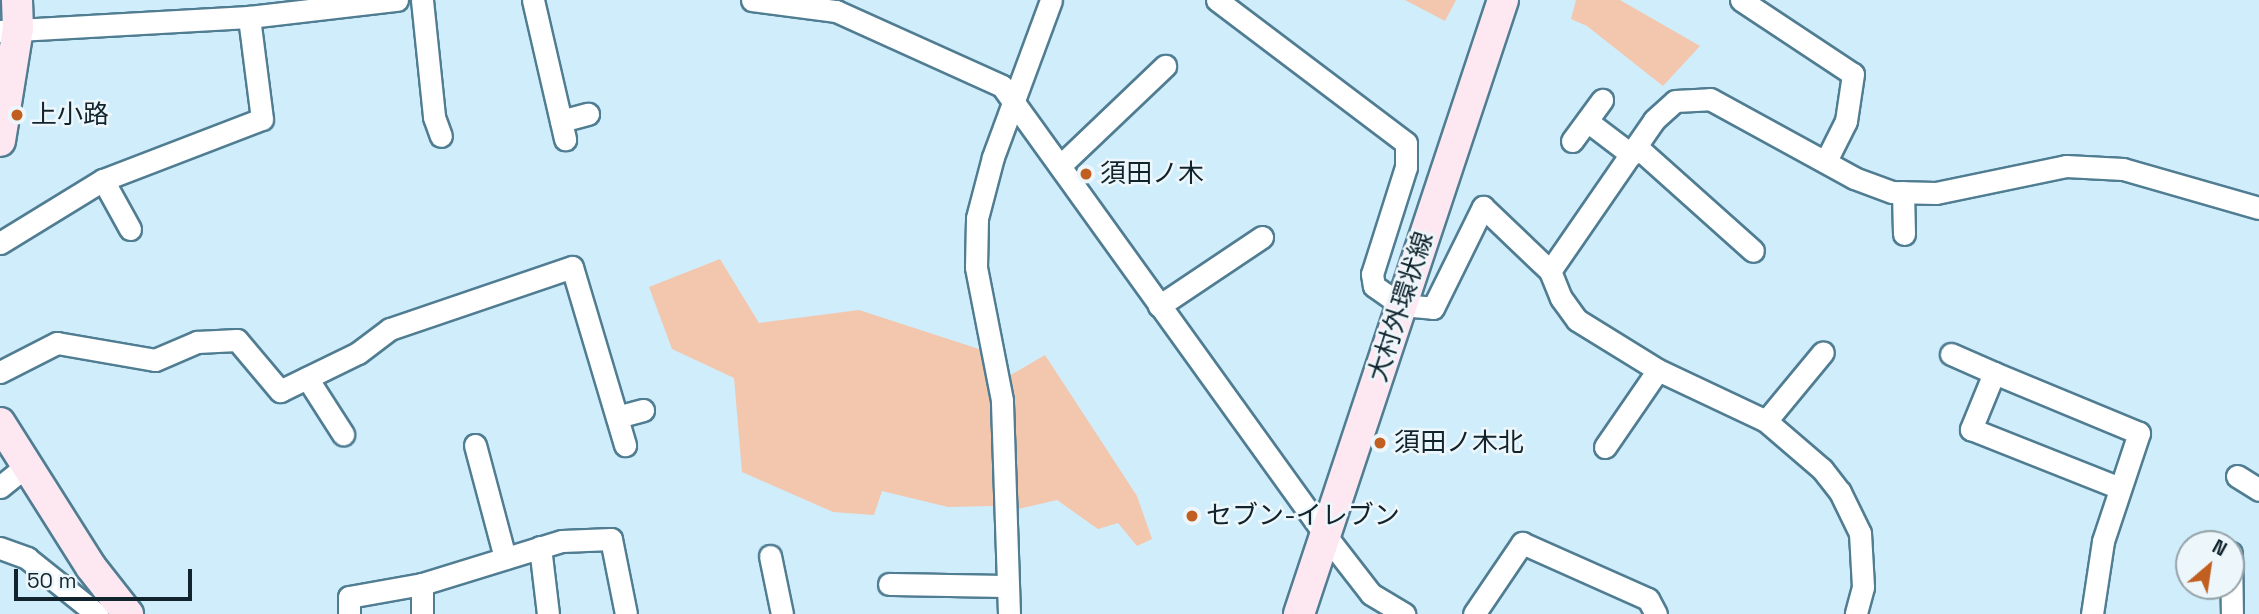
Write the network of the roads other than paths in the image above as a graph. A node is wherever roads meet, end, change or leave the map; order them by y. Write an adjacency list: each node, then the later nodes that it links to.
1 (395, 0): 9 (street)
2 (422, 0): 16 (street)
3 (533, 0): 14 (street)
4 (752, 0): 13 (street)
5 (1051, 0): 13 (street)
6 (1217, 0): 31 (street)
7 (1503, 0): 31 (main road, 大村外環状線)
8 (1741, 0): 20 (street)
9 (235, 11): 10 (street); 22 (street)
10 (12, 20): 17 (main road)
11 (1166, 66): 21 (street)
12 (1602, 100): 15 (street)
13 (1014, 103): 21 (street); 59 (street)
14 (588, 114)
15 (1587, 121): 18 (street); 19 (street)
16 (440, 136)
17 (0, 141)
18 (1572, 142)
19 (1635, 151): 20 (street); 29 (street); 30 (street)
20 (1826, 161): 23 (street)
21 (1061, 165): 32 (street)
22 (103, 180): 25 (street); 28 (street)
23 (1903, 192): 24 (street); 26 (street)
24 (2259, 208)
25 (130, 229)
26 (1904, 234)
27 (1262, 237): 32 (street)
28 (0, 243)
29 (1753, 251)
30 (1550, 271): 31 (street); 35 (street)
31 (1401, 305): 52 (main road, 大村外環状線)
32 (1159, 306): 52 (street)
33 (1823, 352): 41 (street)
34 (1951, 354): 37 (street)
35 (1658, 370): 41 (street); 46 (street)
36 (0, 372): 38 (street)
37 (1994, 373): 50 (street); 50 (street)
38 (307, 378): 40 (street); 43 (street)
39 (643, 410): 40 (street)
40 (617, 417): 45 (street)
41 (1766, 421): 72 (street)
42 (0, 423): 47 (main road)
43 (343, 435)
44 (475, 445): 56 (street)
45 (625, 445)
46 (1605, 447)
47 (26, 466): 49 (street); 62 (main road)
48 (2236, 476): 51 (street)
49 (0, 487)
50 (2120, 488): 73 (street)
51 (2259, 490)
52 (1326, 536): 60 (street); 69 (main road, 大村外環状線)
53 (540, 547): 56 (street); 65 (street); 66 (street)
54 (0, 548): 61 (street)
55 (770, 556): 67 (street)
56 (505, 558): 57 (street)
57 (422, 584): 63 (street); 64 (street)
58 (889, 584): 59 (street)
59 (1008, 586): 68 (street)
60 (1400, 613)
61 (97, 614)
62 (128, 614)
63 (349, 614)
64 (422, 614)
65 (548, 614)
66 (626, 614)
67 (782, 614)
68 (1009, 614)
69 (1299, 614)
70 (1474, 614): 71 (street)
71 (1656, 614)
72 (1856, 614)
73 (2092, 614)

